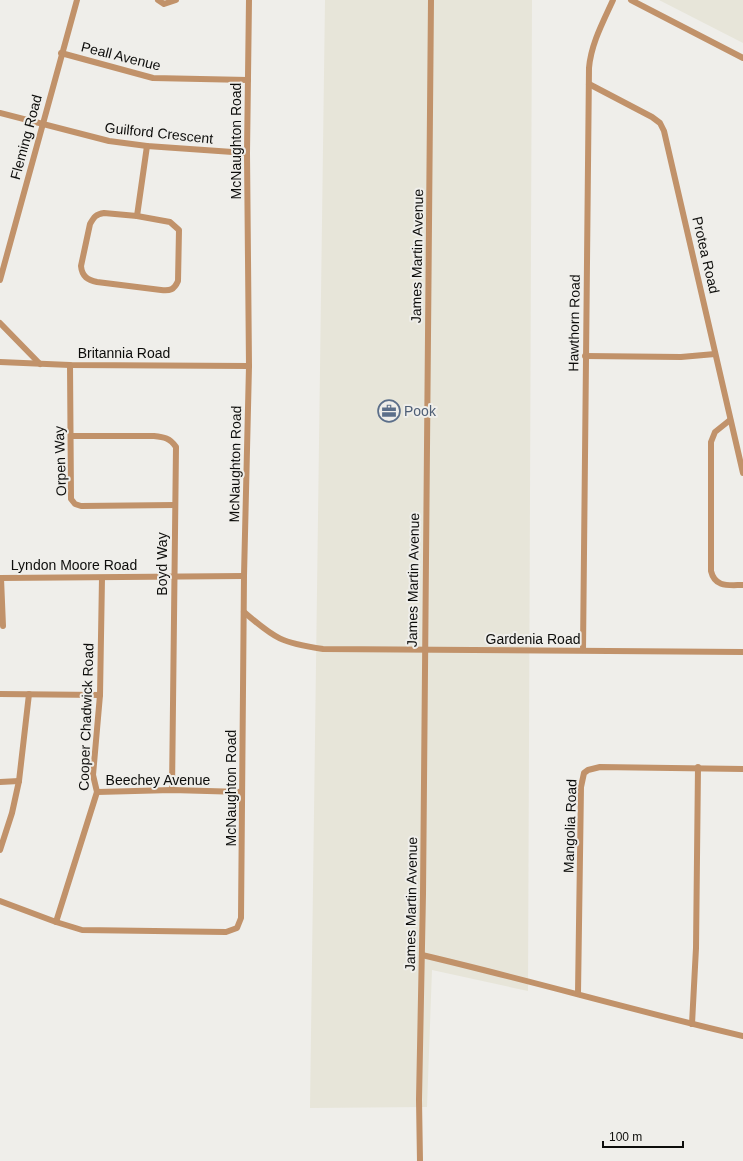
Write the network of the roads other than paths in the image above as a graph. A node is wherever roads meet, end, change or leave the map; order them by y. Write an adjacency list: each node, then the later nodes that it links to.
1 (77, 0): 8 (street, Fleming Road)
2 (158, 0): 3 (street)
3 (176, 0)
4 (249, 0): 10 (street, McNaughton Road)
5 (431, 0): 36 (street, James Martin Avenue)
6 (613, 0): 11 (street, Hawthorn Road)
7 (631, 0): 9 (street)
8 (61, 53): 10 (street, Peall Avenue); 13 (street, Fleming Road)
9 (743, 58)
10 (248, 80): 15 (street, McNaughton Road)
11 (589, 84): 19 (street, Protea Road); 20 (street, Hawthorn Road)
12 (0, 114): 13 (street, Guilford Crescent)
13 (42, 125): 14 (street, Guilford Crescent); 17 (street, Fleming Road)
14 (147, 146): 15 (street, Guilford Crescent); 16 (street)
15 (247, 153): 24 (street, McNaughton Road)
16 (138, 216): 16 (street)
17 (0, 280)
18 (0, 323): 22 (street)
19 (715, 354): 20 (street); 25 (street, Protea Road)
20 (586, 356): 37 (street, Hawthorn Road)
21 (0, 362): 22 (street, Britannia Road)
22 (40, 364): 23 (street, Britannia Road)
23 (70, 365): 24 (street, Britannia Road); 26 (street, Orpen Way)
24 (249, 366): 29 (street, McNaughton Road)
25 (730, 420): 27 (street, Protea Road); 33 (street)
26 (71, 436): 28 (street, Boyd Way); 28 (street, Orpen Way)
27 (743, 473)
28 (175, 505): 30 (street, Boyd Way)
29 (244, 576): 30 (street, Lyndon Moore Road); 34 (street, McNaughton Road)
30 (174, 577): 32 (street, Lyndon Moore Road); 46 (street, Boyd Way)
31 (1, 578): 32 (street, Lyndon Moore Road); 35 (street)
32 (102, 578): 41 (street, Cooper Chadwick Road)
33 (743, 585)
34 (244, 612): 36 (street, Gardenia Road); 48 (street, McNaughton Road)
35 (3, 626)
36 (425, 650): 37 (street, Gardenia Road); 52 (street, James Martin Avenue)
37 (583, 650): 38 (street, Gardenia Road)
38 (743, 652)
39 (0, 694): 40 (street)
40 (30, 694): 41 (street); 44 (street)
41 (100, 695): 47 (street, Cooper Chadwick Road)
42 (698, 767): 43 (street, Mangolia Road); 53 (street, Mangolia Road); 54 (street)
43 (743, 769)
44 (19, 781): 45 (street); 49 (street)
45 (0, 782)
46 (172, 790): 47 (street, Beechey Avenue); 48 (street, Beechey Avenue)
47 (97, 792): 51 (street, Cooper Chadwick Road)
48 (242, 792): 51 (street, McNaughton Road)
49 (0, 850)
50 (0, 900): 51 (street)
51 (56, 922)
52 (422, 955): 53 (street); 56 (street, James Martin Avenue)
53 (578, 993): 54 (street)
54 (692, 1024): 55 (street)
55 (743, 1036)
56 (420, 1161)

